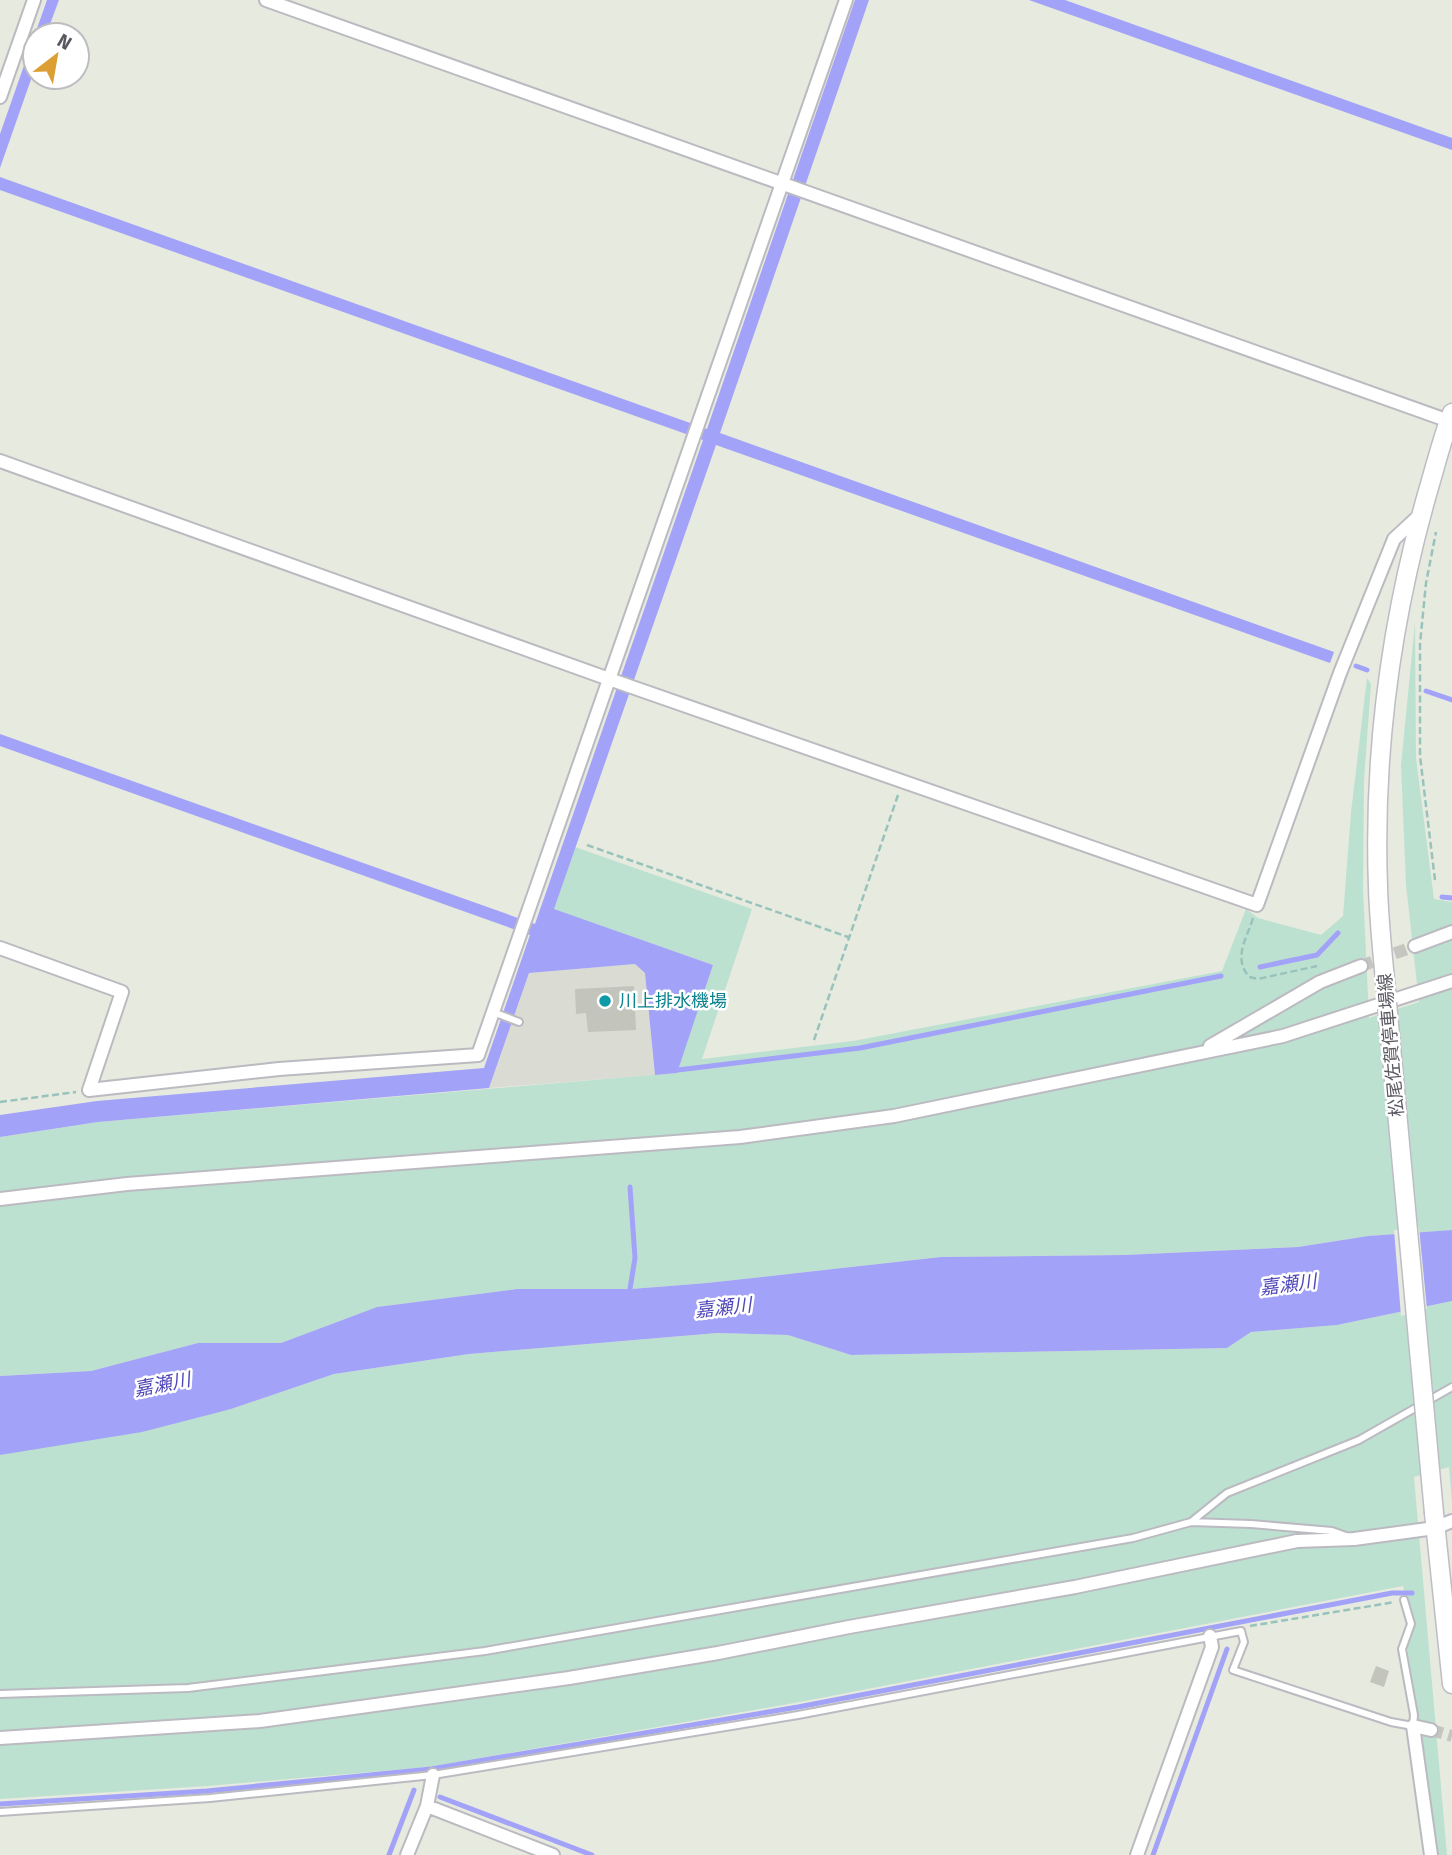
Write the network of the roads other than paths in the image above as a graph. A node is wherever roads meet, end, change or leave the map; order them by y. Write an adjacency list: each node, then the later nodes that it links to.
1 (34, 0): 4 (street)
2 (266, 0): 5 (street)
3 (846, 0): 5 (street)
4 (0, 97)
5 (782, 183): 6 (street); 9 (street)
6 (1451, 419): 8 (main road, 松尾佐賀停車場線)
7 (0, 461): 9 (street)
8 (1421, 514): 9 (street); 15 (main road, 松尾佐賀停車場線)
9 (609, 679): 16 (street)
10 (1452, 932): 11 (street)
11 (1415, 946)
12 (0, 948): 16 (street)
13 (1361, 967): 18 (street)
14 (1452, 981): 15 (street)
15 (1387, 1003): 18 (street); 21 (main road, 松尾佐賀停車場線, bridge)
16 (493, 1012): 17 (lane)
17 (519, 1022)
18 (1200, 1052): 19 (street)
19 (0, 1199)
20 (1452, 1387): 23 (lane)
21 (1434, 1520): 22 (street); 24 (street); 27 (main road, 松尾佐賀停車場線)
22 (1452, 1521)
23 (1191, 1522): 24 (lane); 28 (lane)
24 (1354, 1539): 31 (street)
25 (1404, 1600): 29 (lane)
26 (1210, 1636): 29 (lane); 32 (lane); 37 (street)
27 (1452, 1684)
28 (0, 1694)
29 (1413, 1726): 30 (street); 38 (street)
30 (1431, 1730)
31 (0, 1738)
32 (433, 1775): 33 (street); 34 (lane)
33 (427, 1806): 35 (street); 36 (street)
34 (0, 1812)
35 (407, 1855)
36 (553, 1855)
37 (1137, 1855)
38 (1431, 1855)

